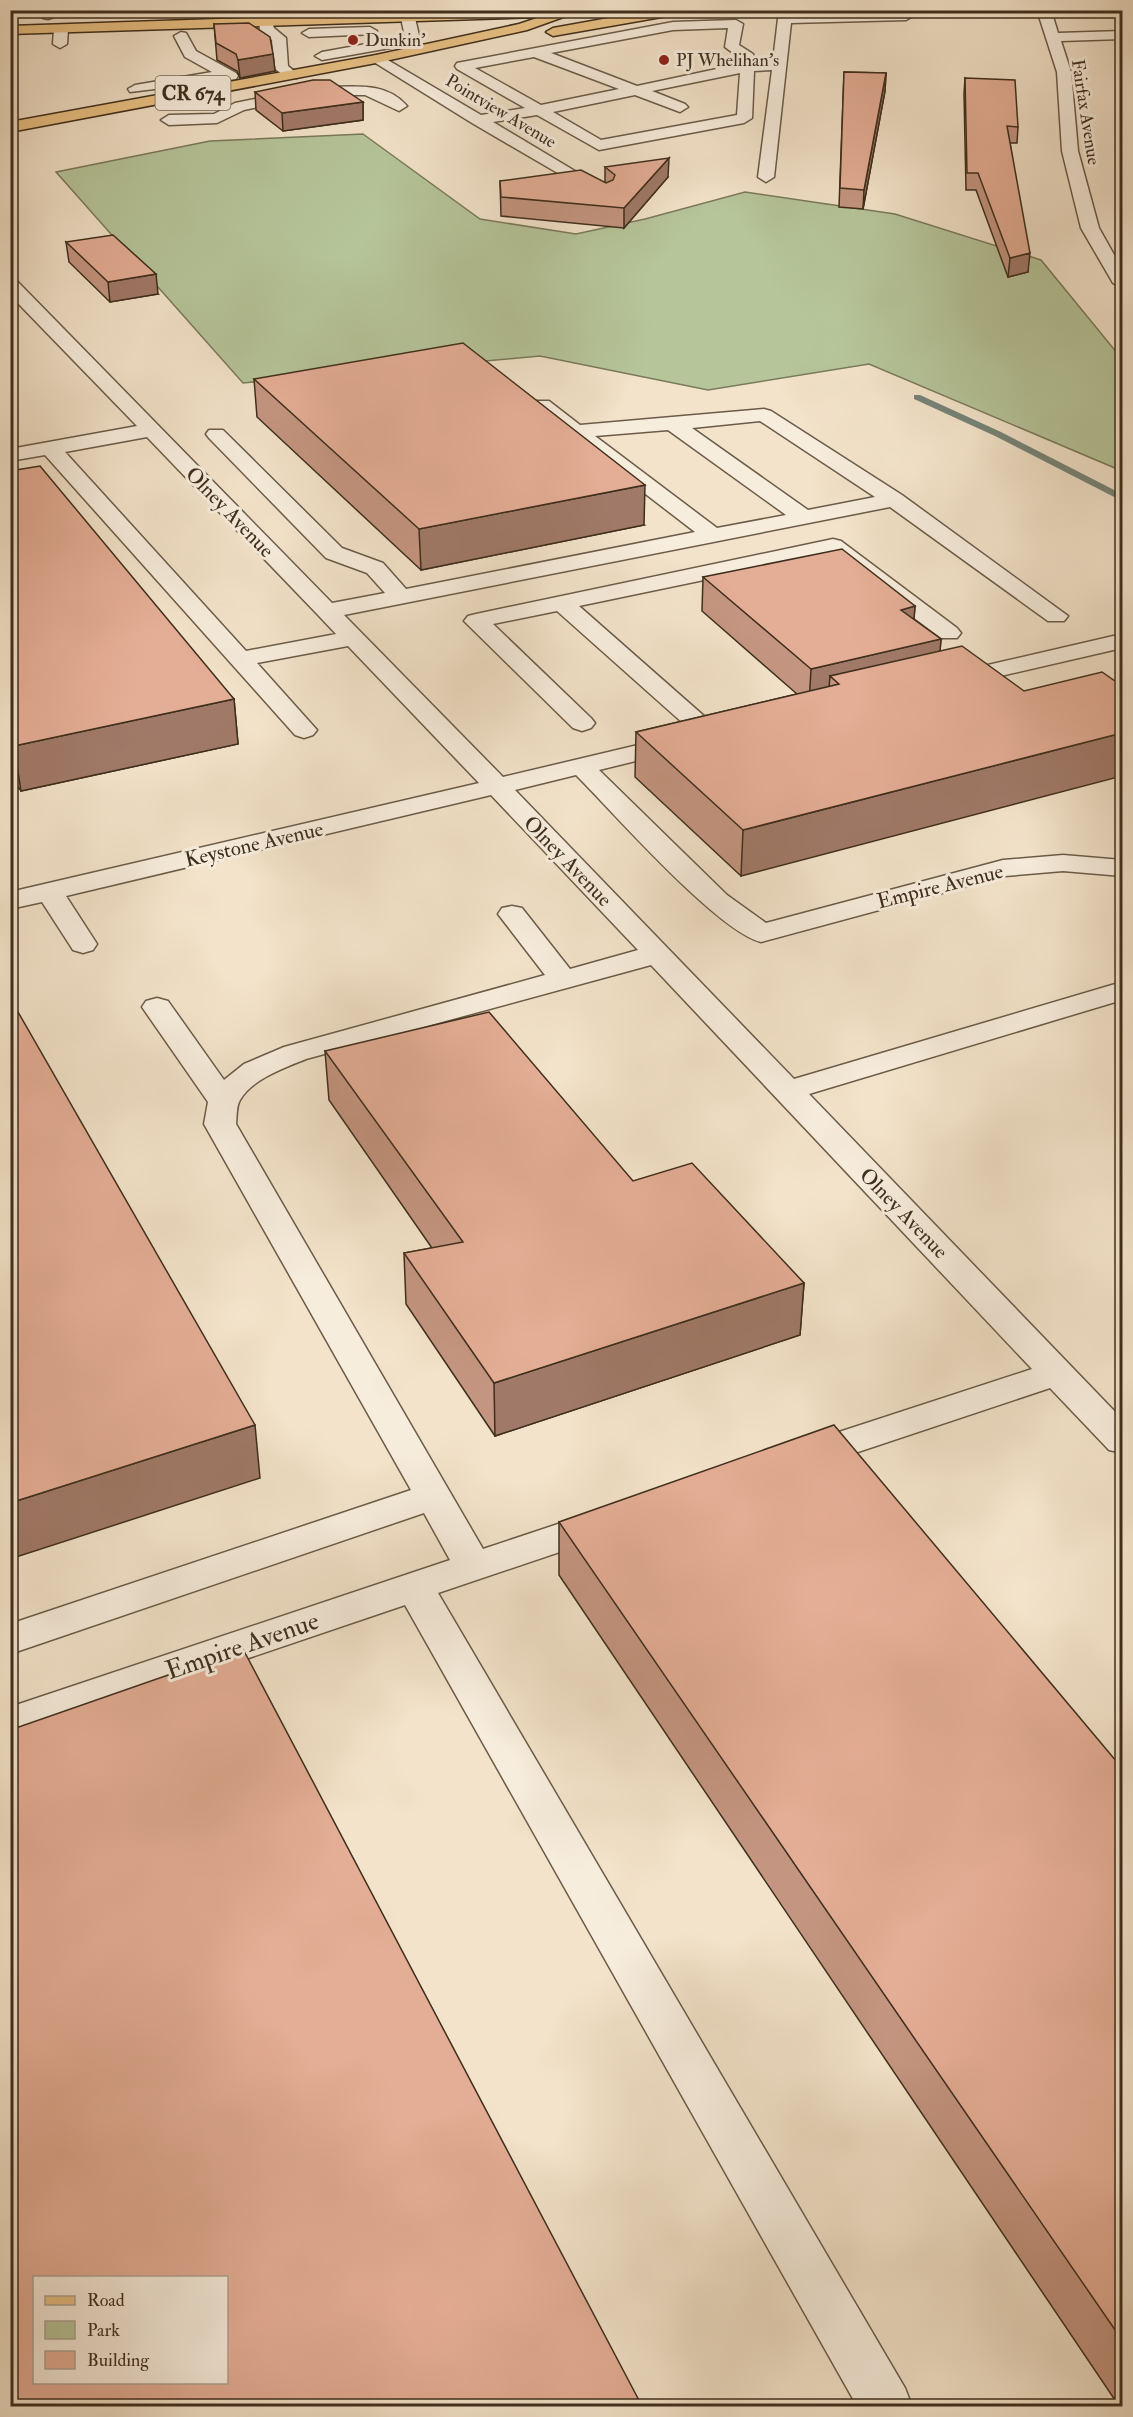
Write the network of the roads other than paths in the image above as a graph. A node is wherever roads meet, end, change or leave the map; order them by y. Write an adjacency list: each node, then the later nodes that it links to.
1 (67, 10): 10 (street)
2 (189, 10): 7 (main road)
3 (635, 10): 8 (main road)
4 (679, 10): 24 (main road, CR 674)
5 (916, 10): 9 (street)
6 (1044, 10): 23 (street, Fairfax Avenue)
7 (127, 11): 10 (main road)
8 (574, 12): 14 (main road); 20 (main road, CR 674)
9 (854, 14): 11 (street)
10 (48, 15): 12 (main road)
11 (786, 15): 30 (street)
12 (10, 16)
13 (266, 22): 15 (main road); 17 (main road); 33 (street)
14 (409, 24): 17 (street); 27 (street)
15 (200, 25): 16 (main road); 22 (street)
16 (160, 26): 18 (main road); 22 (street)
17 (308, 27): 27 (street)
18 (61, 29): 19 (main road); 25 (street)
19 (10, 30)
20 (488, 35): 24 (street); 28 (main road, CR 674)
21 (1122, 35): 23 (street)
22 (181, 36): 32 (street)
23 (1052, 38): 46 (street, Fairfax Avenue)
24 (503, 41): 26 (street); 28 (main road, CR 674)
25 (60, 44)
26 (535, 52): 31 (street); 35 (street); 40 (street)
27 (322, 56): 29 (street)
28 (376, 59): 29 (main road, CR 674); 42 (street, Pointview Avenue)
29 (344, 65): 33 (main road, CR 674)
30 (779, 65): 31 (street); 44 (street)
31 (747, 67): 35 (street); 40 (street)
32 (226, 74): 34 (street); 37 (street)
33 (285, 76): 34 (main road, CR 674); 36 (street)
34 (246, 84): 37 (main road, CR 674)
35 (636, 90): 39 (street); 40 (street)
36 (309, 92): 38 (street); 41 (street)
37 (156, 100): 43 (main road, CR 674)
38 (399, 106)
39 (680, 107)
40 (539, 110): 42 (street)
41 (169, 120)
42 (477, 120): 45 (street, Pointview Avenue)
43 (10, 127)
44 (766, 177)
45 (605, 195)
46 (1090, 228): 47 (street); 48 (street, Fairfax Avenue)
47 (1112, 228)
48 (1122, 283)
49 (10, 284): 52 (street, Olney Avenue)
50 (526, 393): 53 (street)
51 (672, 423): 53 (street); 57 (street); 58 (street)
52 (150, 430): 55 (street); 62 (street, Olney Avenue)
53 (576, 432): 59 (street)
54 (216, 434): 60 (street)
55 (50, 448): 56 (street); 67 (street)
56 (10, 455)
57 (894, 500): 58 (street); 63 (street)
58 (803, 517): 59 (street)
59 (712, 535): 60 (street)
60 (400, 596): 62 (street)
61 (562, 603): 64 (street); 69 (street); 71 (street, Keystone Avenue)
62 (327, 611): 65 (street, Olney Avenue)
63 (1056, 616)
64 (949, 633)
65 (353, 638): 67 (street); 72 (street, Olney Avenue)
66 (1122, 641): 68 (street)
67 (242, 659): 70 (street)
68 (929, 686)
69 (582, 723)
70 (304, 730)
71 (581, 766): 72 (street, Keystone Avenue); 73 (street, Empire Avenue)
72 (497, 786): 75 (street, Keystone Avenue); 78 (street, Olney Avenue)
73 (1122, 868)
74 (10, 884): 75 (street)
75 (33, 896): 77 (street)
76 (513, 914): 79 (street)
77 (83, 944)
78 (657, 954): 79 (street); 82 (street, Olney Avenue)
79 (564, 980): 83 (street)
80 (1122, 991): 82 (street)
81 (158, 1007): 83 (street)
82 (787, 1092): 84 (street, Olney Avenue)
83 (223, 1101): 87 (street)
84 (1057, 1373): 85 (street, Olney Avenue); 86 (street)
85 (1122, 1441)
86 (778, 1466)
87 (433, 1496): 89 (street); 91 (street)
88 (631, 1514): 89 (street, Empire Avenue)
89 (473, 1566): 90 (street, Empire Avenue)
90 (414, 1587): 92 (street, Empire Avenue); 93 (street)
91 (10, 1639)
92 (10, 1723)
93 (886, 2406)

